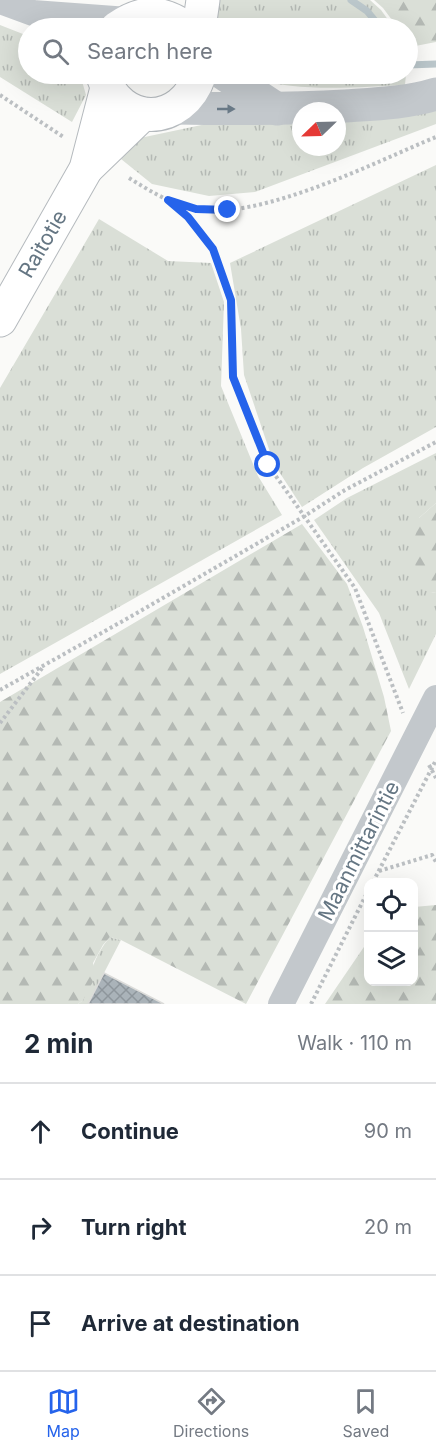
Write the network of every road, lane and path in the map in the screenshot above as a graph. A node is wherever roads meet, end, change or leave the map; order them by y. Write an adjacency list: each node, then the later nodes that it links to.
1 (203, 0): 4 (main road)
2 (0, 1): 3 (street)
3 (36, 18)
4 (200, 18)
5 (102, 84): 16 (main road, Raitotie)
6 (108, 84): 13 (main road)
7 (197, 84): 11 (main road)
8 (239, 84): 12 (street)
9 (436, 94): 12 (street)
10 (0, 95): 15 (path)
11 (175, 108): 12 (street, one-way to 12); 13 (main road)
12 (277, 109)
13 (143, 114): 16 (main road, Raitotie)
14 (436, 137): 18 (path)
15 (66, 138)
16 (86, 169): 19 (main road, Raitotie)
17 (129, 178): 18 (path)
18 (168, 200): 21 (path)
19 (0, 320)
20 (436, 442): 21 (path)
21 (303, 517): 22 (path); 26 (path)
22 (46, 664): 23 (path); 25 (path)
23 (0, 690)
24 (436, 698): 26 (street, Maanmittarintie)
25 (0, 723)
26 (414, 743): 28 (path); 35 (street, Maanmittarintie)
27 (436, 760): 28 (path)
28 (432, 769): 29 (path); 32 (path)
29 (436, 778)
30 (434, 855): 31 (path); 32 (path)
31 (436, 862)
32 (378, 871): 33 (path)
33 (375, 878)
34 (364, 901): 36 (path)
35 (281, 1004)
36 (311, 1004)

